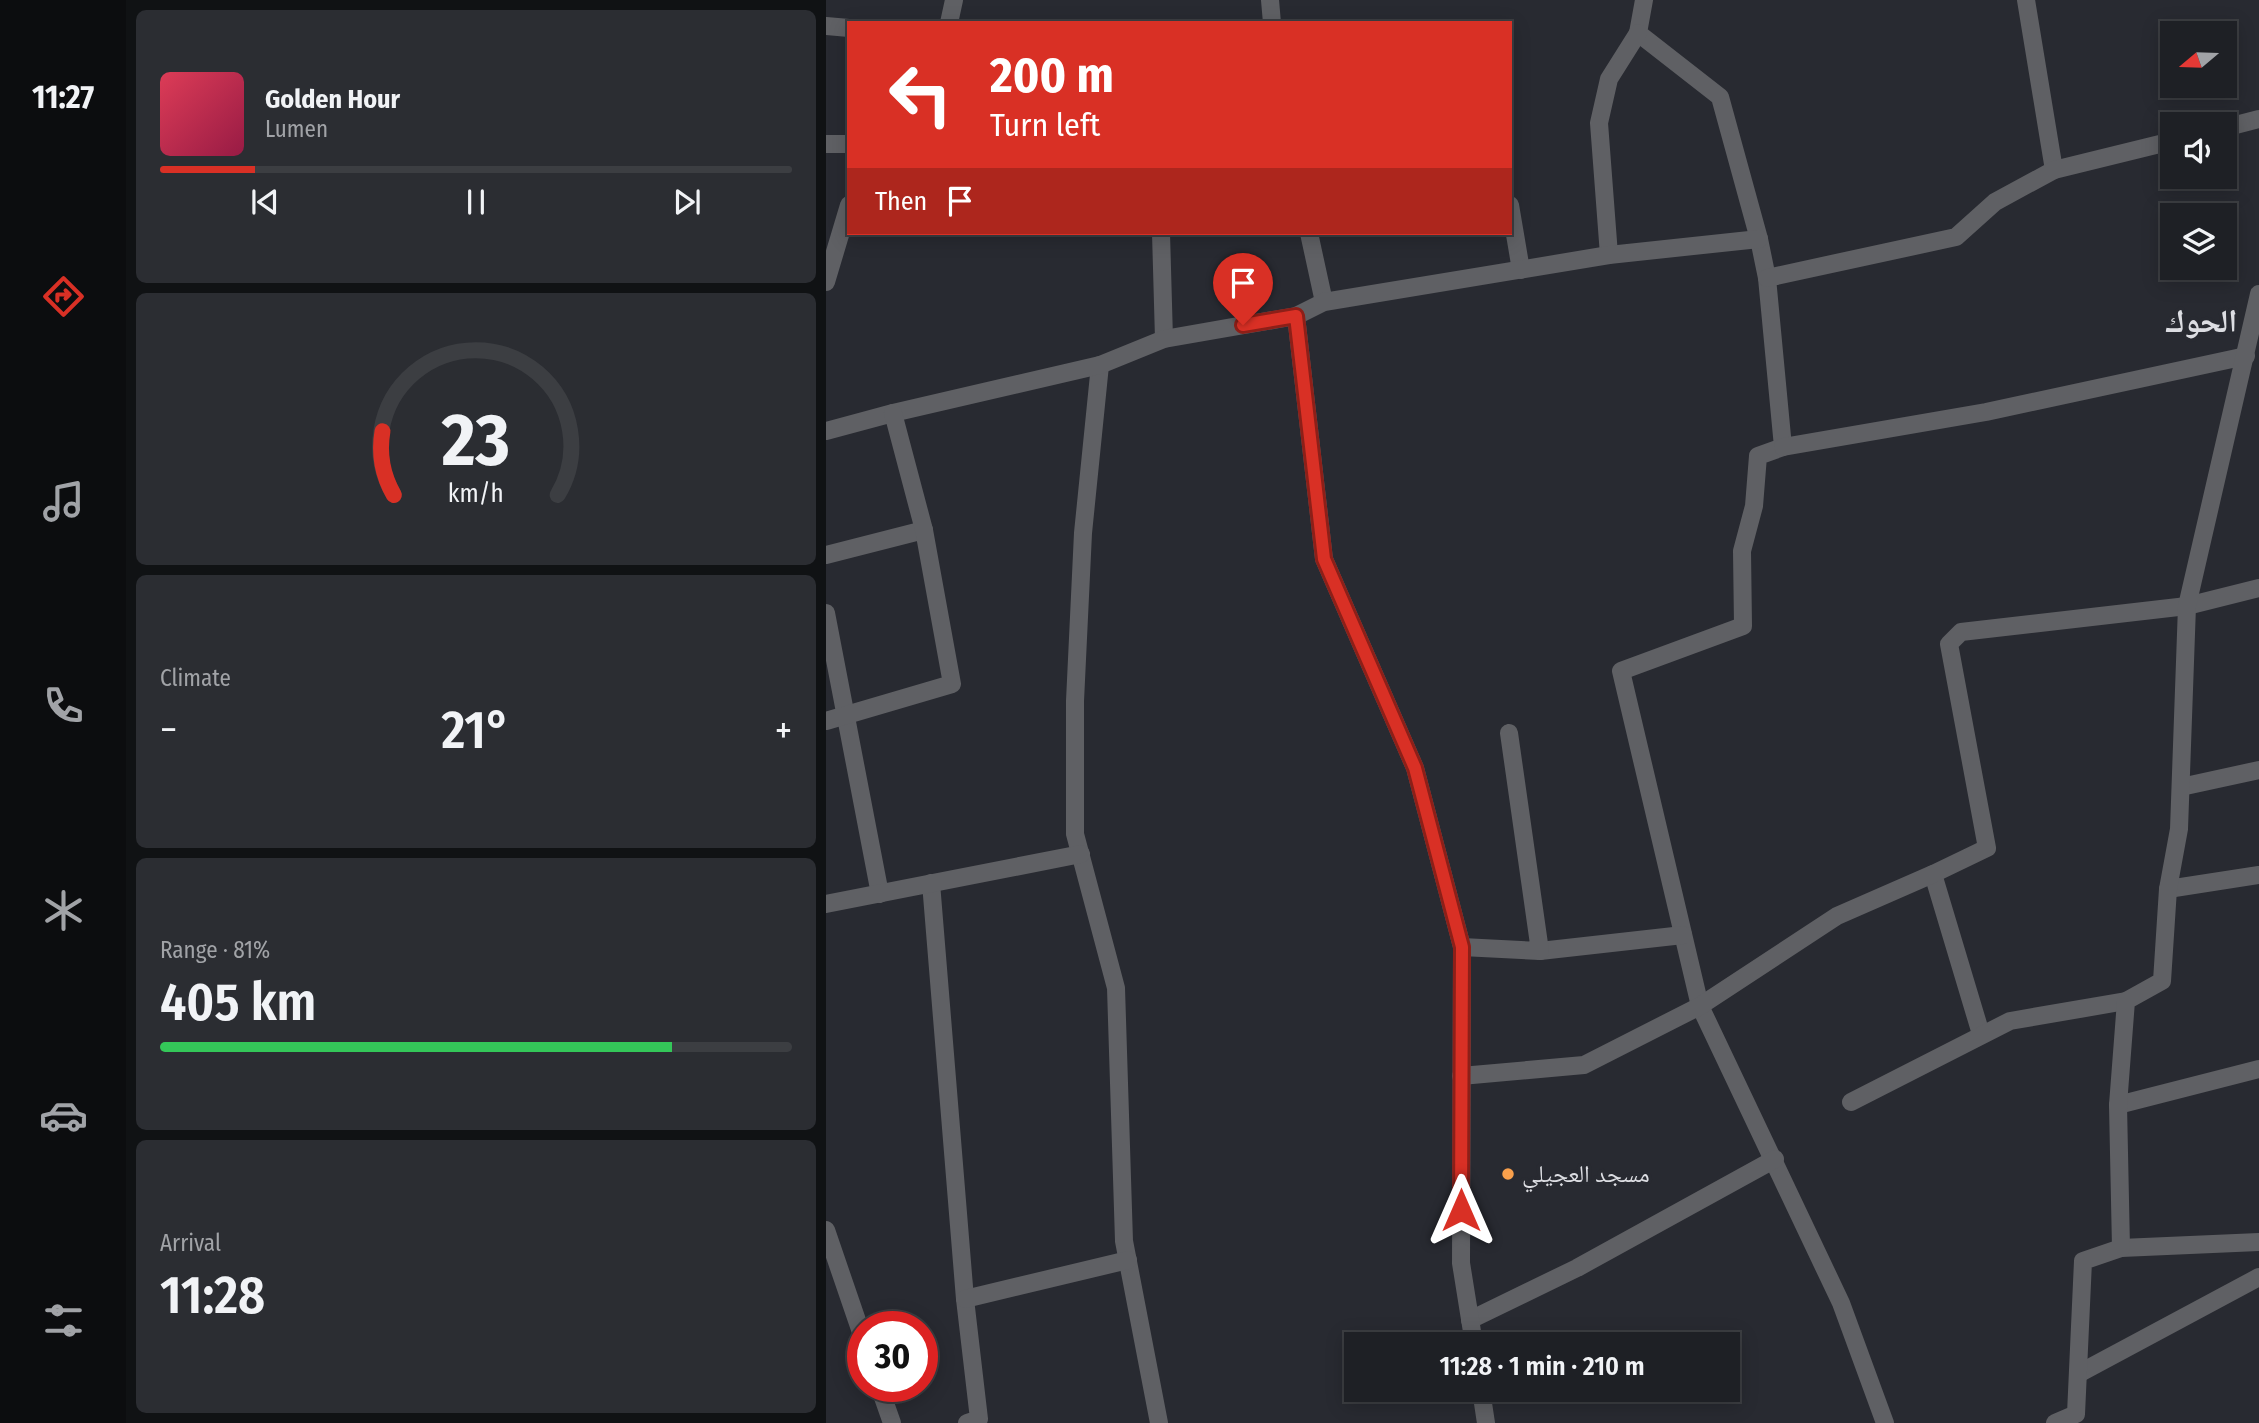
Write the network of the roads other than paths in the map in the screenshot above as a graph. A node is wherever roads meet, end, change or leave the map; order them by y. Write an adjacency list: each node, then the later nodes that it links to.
1 (954, 0): 5 (street)
2 (1270, 0): 6 (street)
3 (1644, 0): 9 (street)
4 (2026, 0): 15 (street)
5 (949, 21)
6 (1272, 21)
7 (826, 26): 8 (street)
8 (847, 28)
9 (1638, 33): 20 (street); 21 (street)
10 (2259, 119): 11 (street)
11 (2237, 125)
12 (826, 144): 13 (street)
13 (847, 144)
14 (2160, 144): 15 (street)
15 (2054, 170): 23 (street)
16 (847, 212): 24 (street)
17 (1512, 217): 22 (street)
18 (1161, 235): 28 (street)
19 (1309, 235): 26 (street)
20 (1759, 239): 21 (street); 23 (street)
21 (1609, 255): 22 (street)
22 (1521, 270): 26 (street)
23 (1767, 278): 33 (street)
24 (826, 282)
25 (2259, 294): 29 (street)
26 (1324, 302): 27 (street)
27 (1296, 316): 28 (street); 52 (street)
28 (1164, 339): 30 (street)
29 (2246, 356): 33 (street); 37 (street)
30 (1100, 365): 31 (street); 44 (street)
31 (893, 413): 32 (street); 34 (street)
32 (826, 431)
33 (1783, 447): 51 (street)
34 (924, 530): 35 (street); 39 (street)
35 (826, 555)
36 (2259, 588): 37 (street)
37 (2187, 606): 43 (street); 45 (street)
38 (826, 613): 39 (street)
39 (846, 717): 40 (street); 49 (street)
40 (826, 721)
41 (1509, 733): 53 (street)
42 (2259, 770): 43 (street)
43 (2181, 787): 48 (street)
44 (1081, 853): 47 (street); 65 (street)
45 (1933, 874): 55 (street); 56 (street)
46 (2259, 875): 48 (street)
47 (931, 883): 49 (street); 67 (street)
48 (2168, 889): 54 (street)
49 (880, 894): 50 (street)
50 (826, 904)
51 (1684, 935): 53 (street); 55 (street)
52 (1462, 947): 53 (street); 58 (street)
53 (1540, 951)
54 (2126, 1001): 56 (street); 60 (street)
55 (1700, 1006): 58 (street); 61 (street)
56 (1981, 1034): 59 (street)
57 (2259, 1069): 60 (street)
58 (1461, 1076): 69 (street)
59 (1851, 1102)
60 (2118, 1105): 64 (street)
61 (1775, 1159): 69 (street); 79 (street)
62 (826, 1230): 68 (street)
63 (2259, 1242): 64 (street)
64 (2121, 1248): 71 (street)
65 (1128, 1260): 67 (street); 77 (street)
66 (2259, 1277): 71 (street)
67 (965, 1299): 76 (street)
68 (854, 1311)
69 (1470, 1320): 70 (street)
70 (1472, 1332)
71 (2078, 1374): 74 (street)
72 (885, 1402): 75 (street)
73 (1483, 1402): 78 (street)
74 (2077, 1418): 80 (street)
75 (892, 1423)
76 (967, 1423)
77 (1159, 1423)
78 (1486, 1423)
79 (1885, 1423)
80 (2055, 1423)

